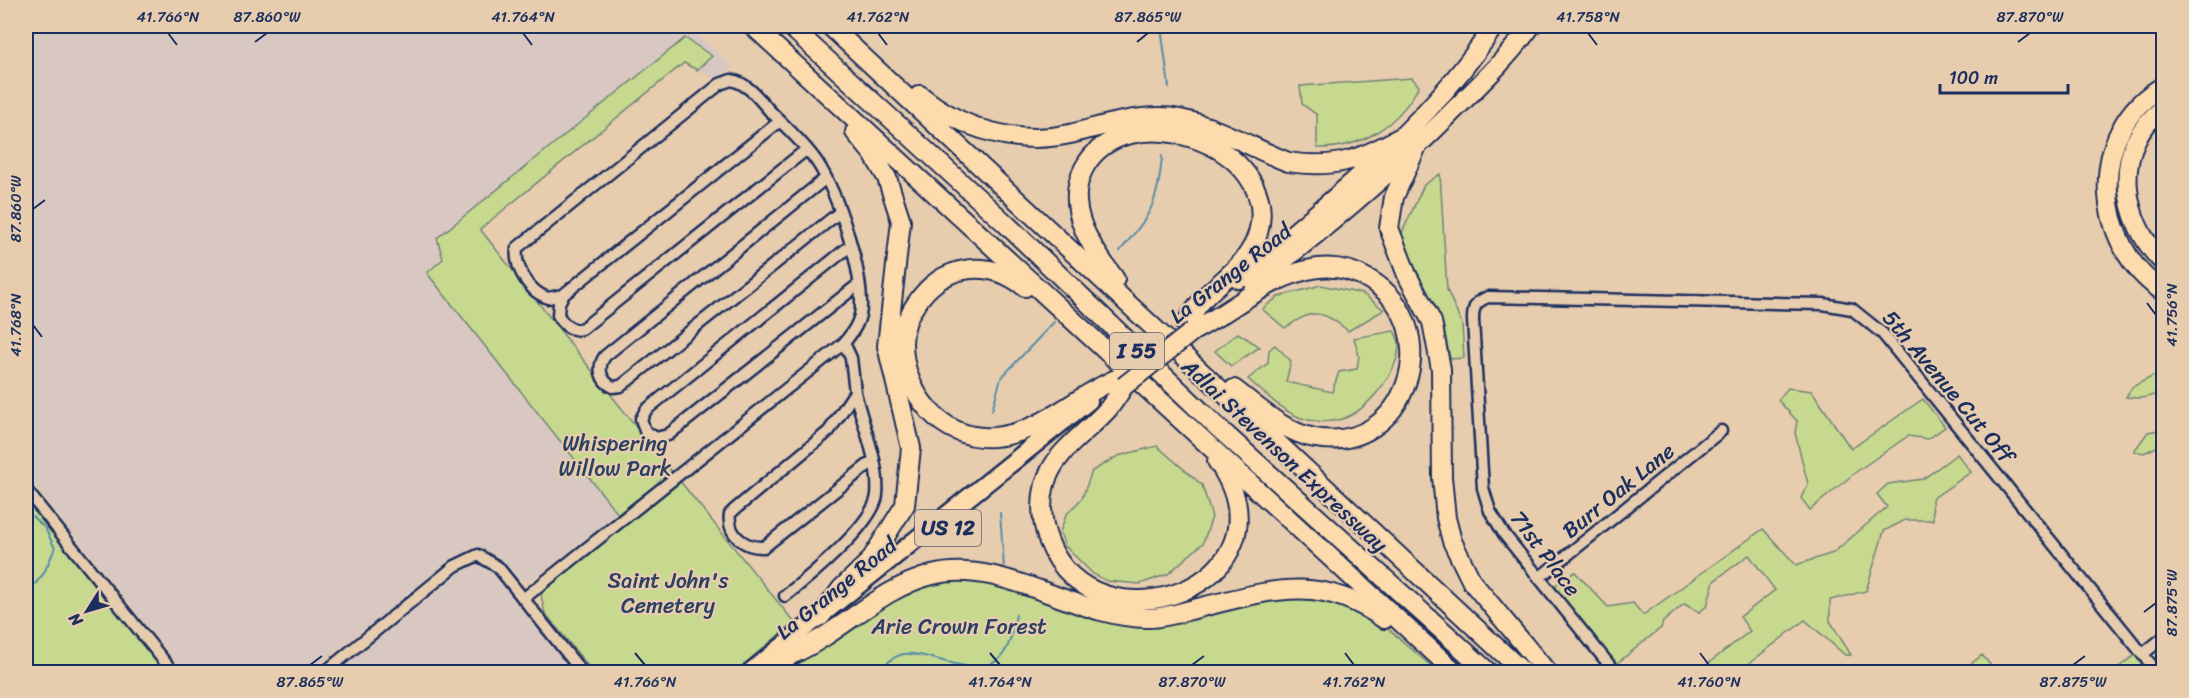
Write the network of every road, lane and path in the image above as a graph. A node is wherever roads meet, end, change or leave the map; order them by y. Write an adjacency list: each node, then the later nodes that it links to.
1 (789, 26): 44 (highway, Adlai Stevenson Expressway / I 55)
2 (831, 26): 9 (highway); 20 (highway, Adlai Stevenson Expressway / I 55)
3 (1494, 26): 9 (highway, La Grange Road)
4 (1531, 26): 9 (highway, La Grange Road)
5 (755, 27): 21 (highway); 34 (highway)
6 (2163, 86): 16 (highway)
7 (2163, 108): 14 (highway)
8 (780, 121): 10 (street); 17 (street); 17 (street)
9 (1412, 140): 19 (highway, La Grange Road); 46 (highway)
10 (807, 149): 11 (street); 17 (street)
11 (826, 178): 12 (street); 12 (street)
12 (840, 212): 13 (street)
13 (850, 246): 15 (street); 15 (street)
14 (2163, 263)
15 (859, 284): 22 (street)
16 (2163, 292)
17 (563, 296)
18 (1478, 301): 31 (street, 71st Place); 37 (street, 5th Avenue Cut Off)
19 (1215, 306): 20 (highway); 23 (highway); 24 (highway, La Grange Road)
20 (1146, 318): 23 (highway, Adlai Stevenson Expressway / I 55)
21 (1096, 340): 26 (highway); 27 (highway)
22 (844, 343): 25 (street); 33 (street)
23 (1192, 363): 45 (highway, Adlai Stevenson Expressway / I 55)
24 (1120, 383): 26 (highway); 26 (highway)
25 (855, 392): 29 (street); 29 (street)
26 (1099, 400): 27 (highway); 34 (main road, La Grange Road / US 12); 36 (main road, La Grange Road / US 12)
27 (1181, 419): 43 (highway)
28 (1721, 431): 31 (street, Burr Oak Lane)
29 (873, 461): 32 (street)
30 (26, 490): 38 (street)
31 (1539, 578): 47 (street, 71st Place)
32 (785, 596)
33 (523, 598): 39 (street); 40 (street)
34 (821, 616): 41 (main road, La Grange Road / US 12)
35 (2163, 637): 37 (street)
36 (795, 653): 42 (main road, La Grange Road / US 12); 43 (highway)
37 (2142, 654): 48 (street, 5th Avenue Cut Off)
38 (173, 672)
39 (325, 672)
40 (582, 672)
41 (750, 672)
42 (771, 672)
43 (1453, 672)
44 (1488, 672)
45 (1523, 672)
46 (1547, 672)
47 (1615, 672)
48 (2157, 672)

